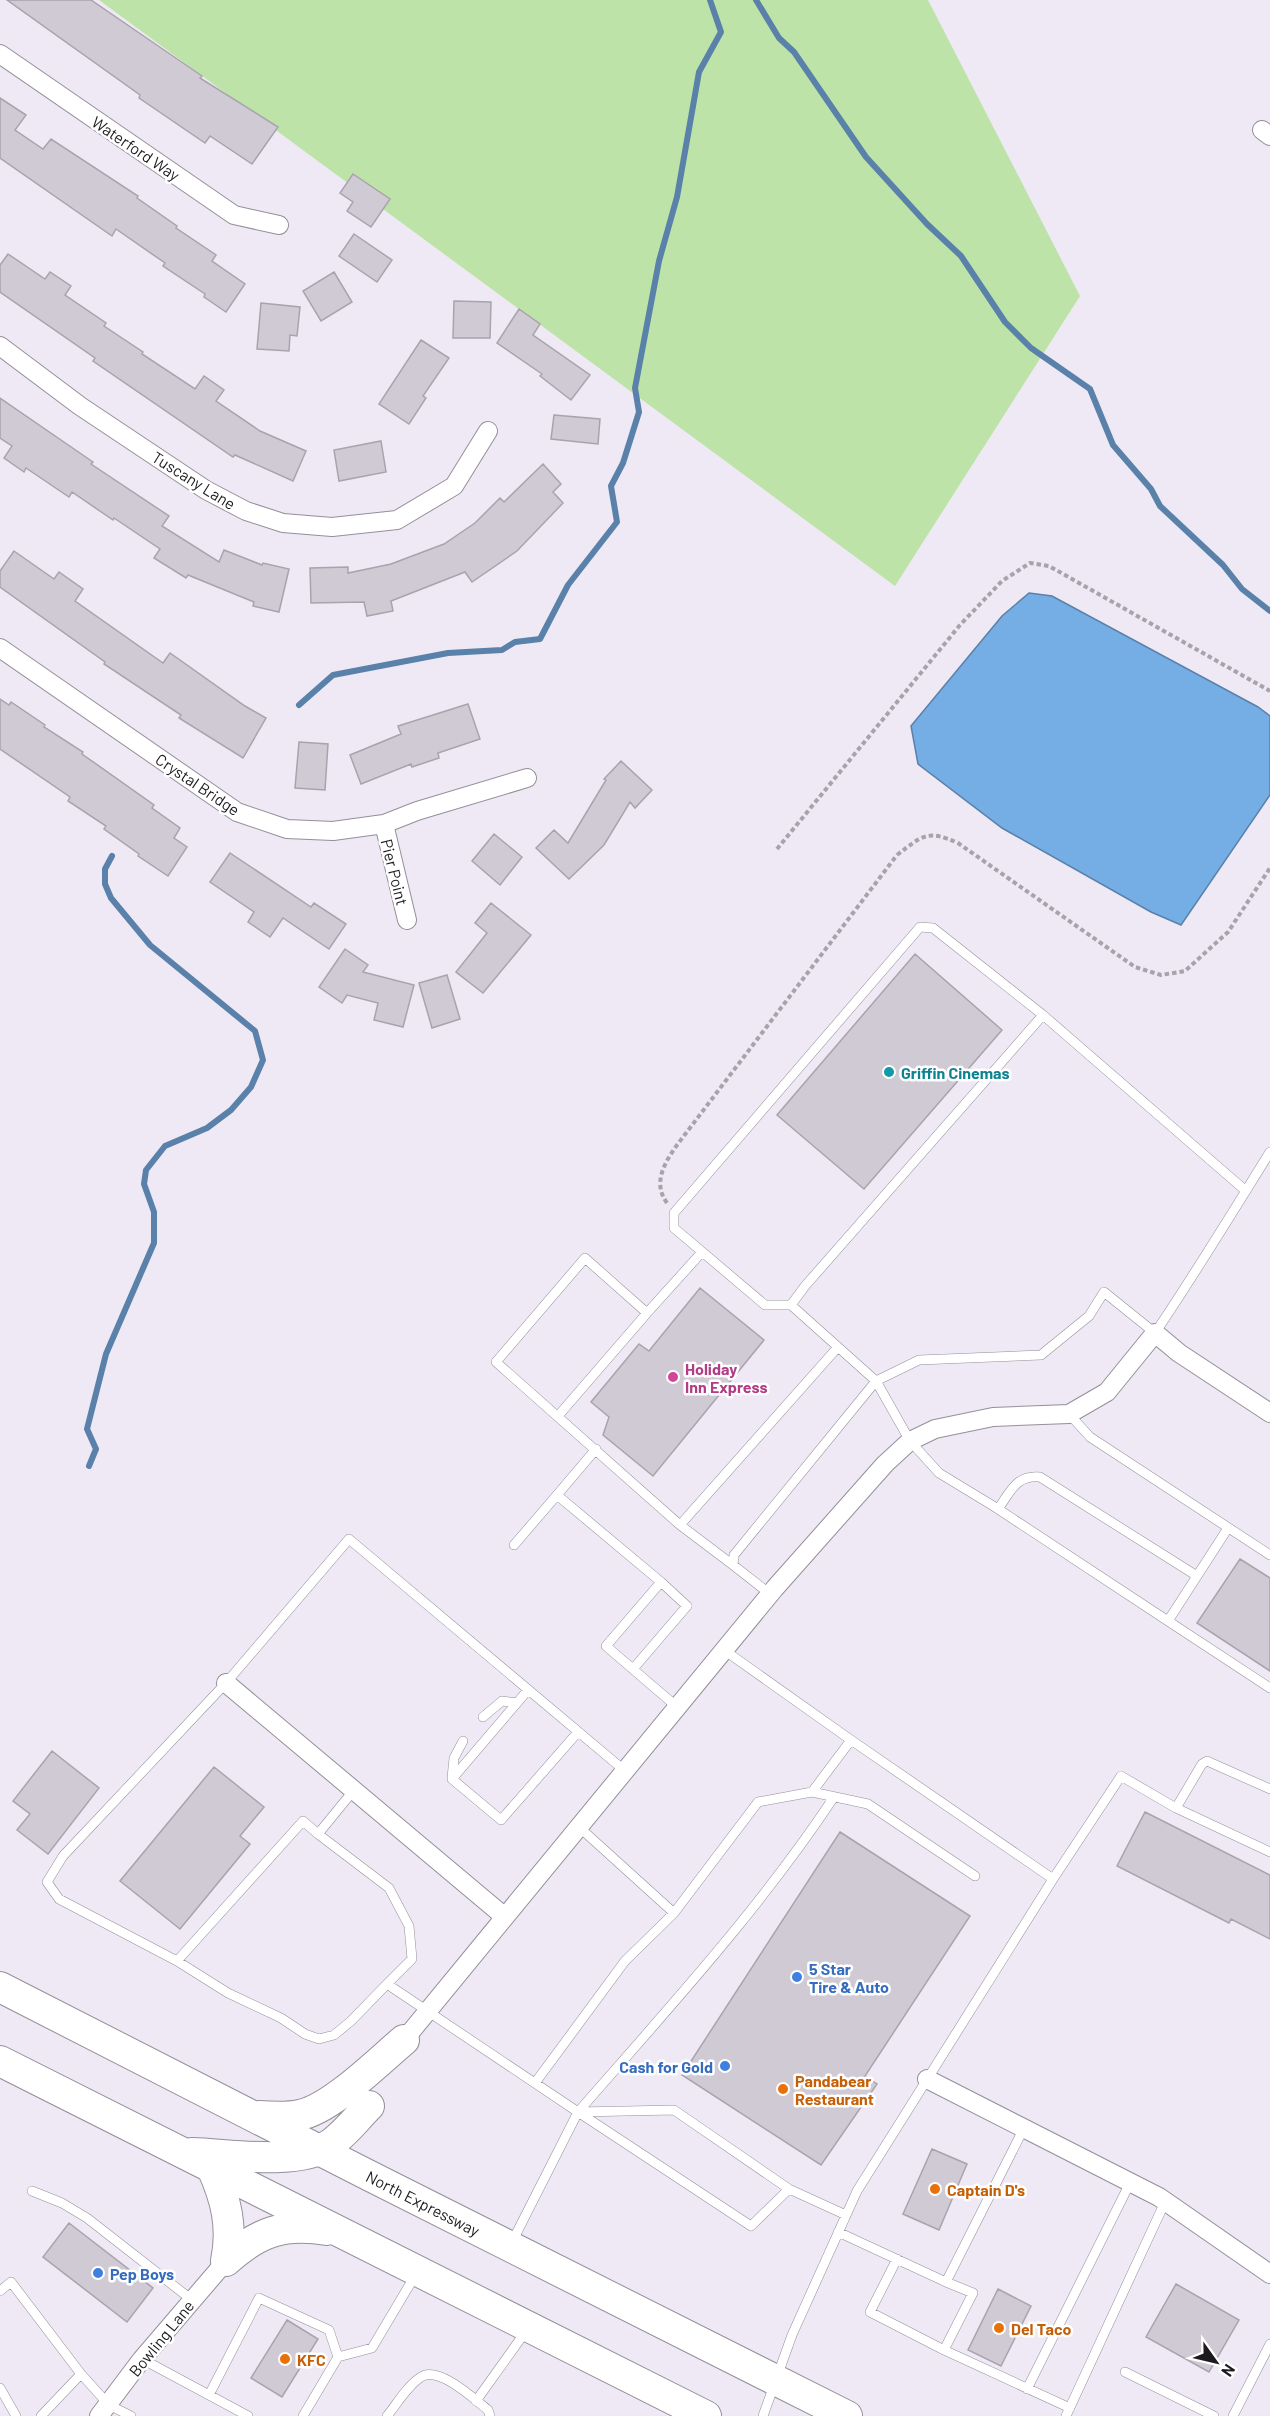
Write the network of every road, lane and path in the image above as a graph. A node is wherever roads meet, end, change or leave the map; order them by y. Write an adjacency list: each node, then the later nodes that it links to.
1 (0, 54): 2 (street, Waterford Way)
2 (279, 225)
3 (0, 346): 4 (street, Tuscany Lane)
4 (488, 431)
5 (0, 648): 8 (street, Crystal Bridge)
6 (1270, 691): 9 (path)
7 (527, 777): 8 (street, Crystal Bridge)
8 (384, 824): 11 (street, Pier Point)
9 (777, 849)
10 (1270, 868): 15 (path)
11 (407, 920)
12 (1043, 1015): 14 (lane); 15 (lane); 17 (lane)
13 (1270, 1152): 14 (lane)
14 (1246, 1191): 19 (lane)
15 (674, 1214): 16 (lane)
16 (702, 1252): 17 (lane); 18 (lane)
17 (791, 1305): 20 (lane)
18 (647, 1313): 24 (lane); 24 (lane)
19 (1155, 1333): 21 (lane); 22 (street); 23 (street)
20 (838, 1347): 21 (lane); 29 (lane)
21 (876, 1382): 25 (lane); 33 (lane)
22 (1270, 1413)
23 (1069, 1414): 25 (street); 30 (lane)
24 (558, 1416): 26 (lane)
25 (910, 1441): 28 (lane); 36 (street)
26 (596, 1449): 27 (lane); 29 (lane)
27 (557, 1495): 31 (lane); 35 (lane)
28 (998, 1509): 34 (lane); 37 (lane)
29 (680, 1524): 33 (lane)
30 (1228, 1528): 32 (lane); 34 (lane)
31 (514, 1545)
32 (1270, 1555)
33 (733, 1565): 36 (lane)
34 (1197, 1576): 37 (lane)
35 (661, 1582): 39 (lane); 39 (lane)
36 (770, 1594): 38 (street)
37 (1168, 1621): 41 (lane)
38 (724, 1650): 44 (street); 47 (lane)
39 (633, 1669): 44 (lane)
40 (226, 1683): 42 (lane); 52 (street); 63 (lane)
41 (1270, 1688)
42 (528, 1690): 43 (lane); 46 (lane)
43 (517, 1703): 45 (lane); 50 (lane)
44 (677, 1707): 49 (street)
45 (483, 1718)
46 (578, 1732): 49 (lane); 50 (lane)
47 (851, 1740): 53 (lane); 60 (lane)
48 (463, 1741): 50 (lane)
49 (625, 1771): 56 (street)
50 (452, 1779)
51 (1270, 1789): 55 (lane)
52 (354, 1790): 57 (lane); 62 (street)
53 (812, 1792): 54 (lane); 61 (lane)
54 (834, 1797): 59 (lane); 72 (lane)
55 (1176, 1808): 58 (lane); 60 (lane)
56 (579, 1827): 61 (lane); 62 (street)
57 (318, 1834): 63 (lane); 64 (lane)
58 (1270, 1852)
59 (975, 1876)
60 (1053, 1879): 69 (lane)
61 (674, 1913): 70 (lane)
62 (505, 1917): 66 (street)
63 (177, 1960): 64 (lane)
64 (387, 1984): 66 (lane)
65 (0, 1987): 73 (highway, North Expressway)
66 (427, 2012): 67 (street); 70 (lane)
67 (404, 2040): 71 (highway); 73 (highway)
68 (0, 2061): 76 (highway)
69 (927, 2079): 74 (street); 83 (lane)
70 (535, 2083): 72 (lane)
71 (369, 2106): 75 (highway); 78 (highway)
72 (578, 2112): 80 (lane); 80 (lane); 86 (lane)
73 (251, 2116): 75 (highway, North Expressway)
74 (1024, 2128): 79 (street); 91 (lane)
75 (319, 2150): 76 (highway); 78 (highway, North Expressway)
76 (180, 2153): 77 (highway)
77 (212, 2168): 85 (highway); 88 (highway)
78 (366, 2174): 86 (highway, North Expressway)
79 (1131, 2183): 82 (street); 103 (lane)
80 (789, 2189): 83 (lane)
81 (32, 2191): 93 (lane)
82 (1165, 2202): 90 (street); 107 (lane)
83 (846, 2215): 84 (lane)
84 (838, 2232): 87 (lane); 101 (lane)
85 (342, 2234): 88 (highway); 89 (highway)
86 (510, 2247): 101 (highway, North Expressway)
87 (897, 2259): 91 (lane); 96 (lane)
88 (226, 2260): 93 (street, Bowling Lane)
89 (417, 2272): 94 (highway); 97 (lane)
90 (1270, 2274)
91 (946, 2282): 96 (lane)
92 (0, 2291): 100 (lane)
93 (192, 2300): 98 (street, Bowling Lane)
94 (529, 2327): 105 (lane); 115 (highway)
95 (1270, 2344): 119 (lane)
96 (944, 2350): 103 (lane)
97 (338, 2357): 104 (lane); 112 (lane)
98 (142, 2359): 104 (lane); 106 (street, Bowling Lane)
99 (1125, 2372): 118 (lane)
100 (81, 2374): 106 (lane); 109 (lane)
101 (776, 2381): 116 (lane); 117 (highway, North Expressway)
102 (0, 2388): 108 (lane)
103 (1027, 2389): 107 (lane)
104 (210, 2396): 111 (lane)
105 (476, 2401): 113 (lane); 114 (lane)
106 (104, 2410): 110 (lane)
107 (1068, 2412)
108 (16, 2416)
109 (41, 2416)
110 (131, 2416)
111 (248, 2416)
112 (303, 2416)
113 (387, 2416)
114 (490, 2416)
115 (706, 2416)
116 (762, 2416)
117 (848, 2416)
118 (1214, 2416)
119 (1233, 2416)

